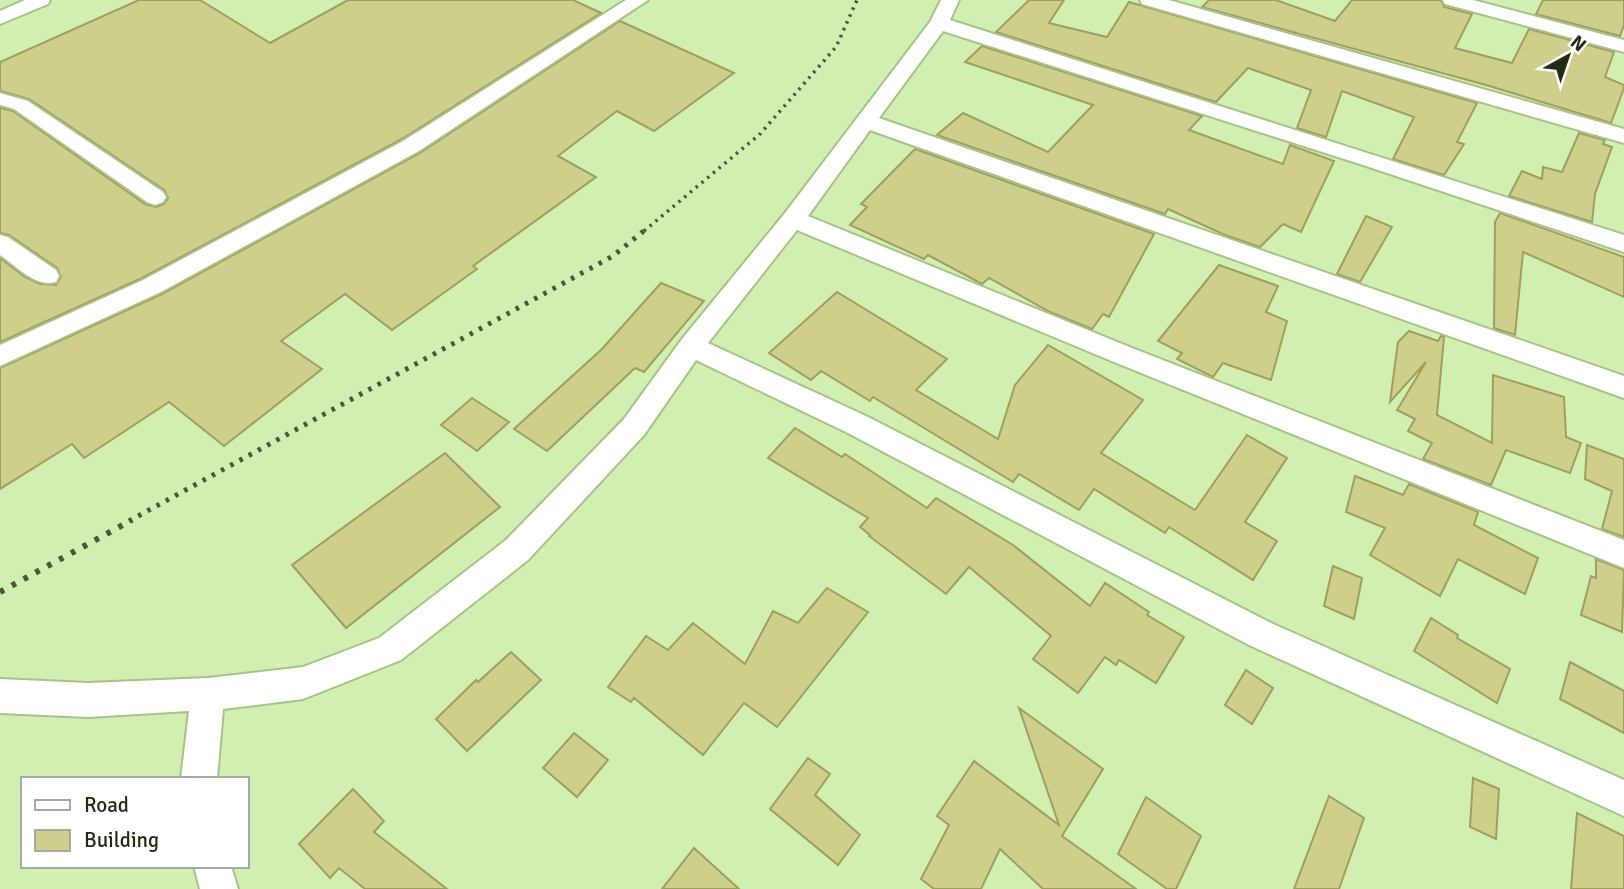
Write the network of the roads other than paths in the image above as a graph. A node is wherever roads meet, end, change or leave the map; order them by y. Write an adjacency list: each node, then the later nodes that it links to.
1 (41, 0): 6 (street)
2 (639, 0): 17 (street)
3 (1149, 0): 10 (street)
4 (1452, 0): 7 (street)
5 (945, 11): 9 (street); 14 (street)
6 (0, 18)
7 (1624, 46)
8 (0, 99): 11 (street)
9 (866, 121): 12 (street); 18 (street)
10 (1624, 136)
11 (155, 197)
12 (793, 219): 16 (street); 19 (street)
13 (0, 243): 15 (street)
14 (1624, 243)
15 (47, 276)
16 (691, 346): 20 (street); 23 (street)
17 (0, 356)
18 (1624, 387)
19 (1624, 554)
20 (208, 694): 21 (street); 22 (street)
21 (0, 696)
22 (199, 777)
23 (1624, 798)
24 (213, 868): 25 (street)
25 (219, 889)

